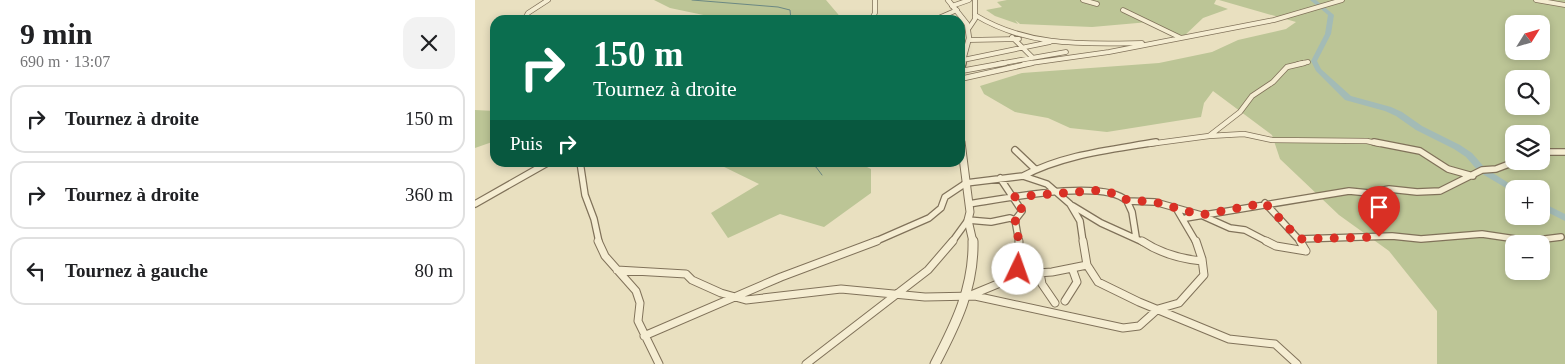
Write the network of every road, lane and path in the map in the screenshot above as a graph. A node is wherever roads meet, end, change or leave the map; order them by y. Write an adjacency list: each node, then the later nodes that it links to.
1 (548, 0): 14 (street)
2 (875, 0): 15 (street)
3 (948, 0): 11 (street)
4 (969, 0): 11 (street)
5 (975, 0): 18 (street)
6 (1083, 0): 9 (street)
7 (1342, 0): 24 (street)
8 (1536, 0): 10 (street)
9 (1097, 4)
10 (1565, 4)
11 (952, 6): 12 (street)
12 (957, 10): 16 (street); 17 (street)
13 (1123, 10): 24 (street)
14 (528, 15)
15 (874, 15)
16 (945, 15)
17 (960, 15)
18 (975, 15): 20 (street); 21 (street)
19 (965, 22): 20 (street)
20 (969, 28): 25 (street)
21 (1010, 33): 22 (street); 23 (street)
22 (1013, 38): 23 (street); 25 (street); 28 (street)
23 (1029, 38): 27 (street)
24 (1182, 39): 26 (street)
25 (969, 40): 30 (street)
26 (1165, 41): 27 (street); 35 (street)
27 (1052, 42): 28 (street)
28 (1022, 49): 31 (street); 32 (street)
29 (1066, 52): 31 (street)
30 (965, 53)
31 (1032, 57): 34 (street)
32 (965, 60)
33 (1309, 62): 36 (street)
34 (965, 71)
35 (965, 78)
36 (1209, 136): 44 (street); 46 (street)
37 (1015, 150): 44 (street)
38 (1550, 152): 39 (street)
39 (1565, 152)
40 (1505, 166): 46 (street)
41 (540, 167): 53 (street)
42 (581, 167): 67 (street)
43 (963, 167): 48 (street)
44 (1035, 169): 45 (street)
45 (1023, 176): 47 (street); 49 (street)
46 (1473, 176): 52 (street)
47 (1000, 178): 48 (street); 50 (street)
48 (966, 184): 54 (street); 71 (street)
49 (1055, 193): 50 (street); 51 (street); 55 (street)
50 (1013, 197): 54 (street); 60 (street)
51 (1127, 200): 56 (street); 61 (street)
52 (1265, 203): 57 (street); 63 (street)
53 (475, 204)
54 (969, 204): 59 (street)
55 (1070, 204): 61 (street); 65 (street)
56 (1176, 208): 57 (street); 58 (street)
57 (1201, 215): 58 (street); 63 (street)
58 (1186, 218): 64 (street)
59 (968, 220): 60 (street); 70 (street); 72 (street)
60 (1015, 220): 69 (street)
61 (1136, 237): 64 (street)
62 (1561, 237): 63 (street)
63 (1299, 239)
64 (1202, 261): 75 (street)
65 (1087, 265): 66 (street); 75 (street)
66 (1072, 268): 68 (street); 73 (street)
67 (617, 270): 71 (street); 76 (street)
68 (1040, 273): 69 (street); 74 (street)
69 (1005, 279): 72 (street)
70 (898, 293): 71 (street); 72 (street); 78 (street)
71 (734, 297): 76 (street)
72 (964, 297): 75 (street); 79 (street)
73 (1065, 301)
74 (1055, 302)
75 (1158, 309): 80 (street)
76 (644, 336): 77 (street)
77 (659, 364)
78 (806, 364)
79 (935, 364)
80 (1297, 364)

